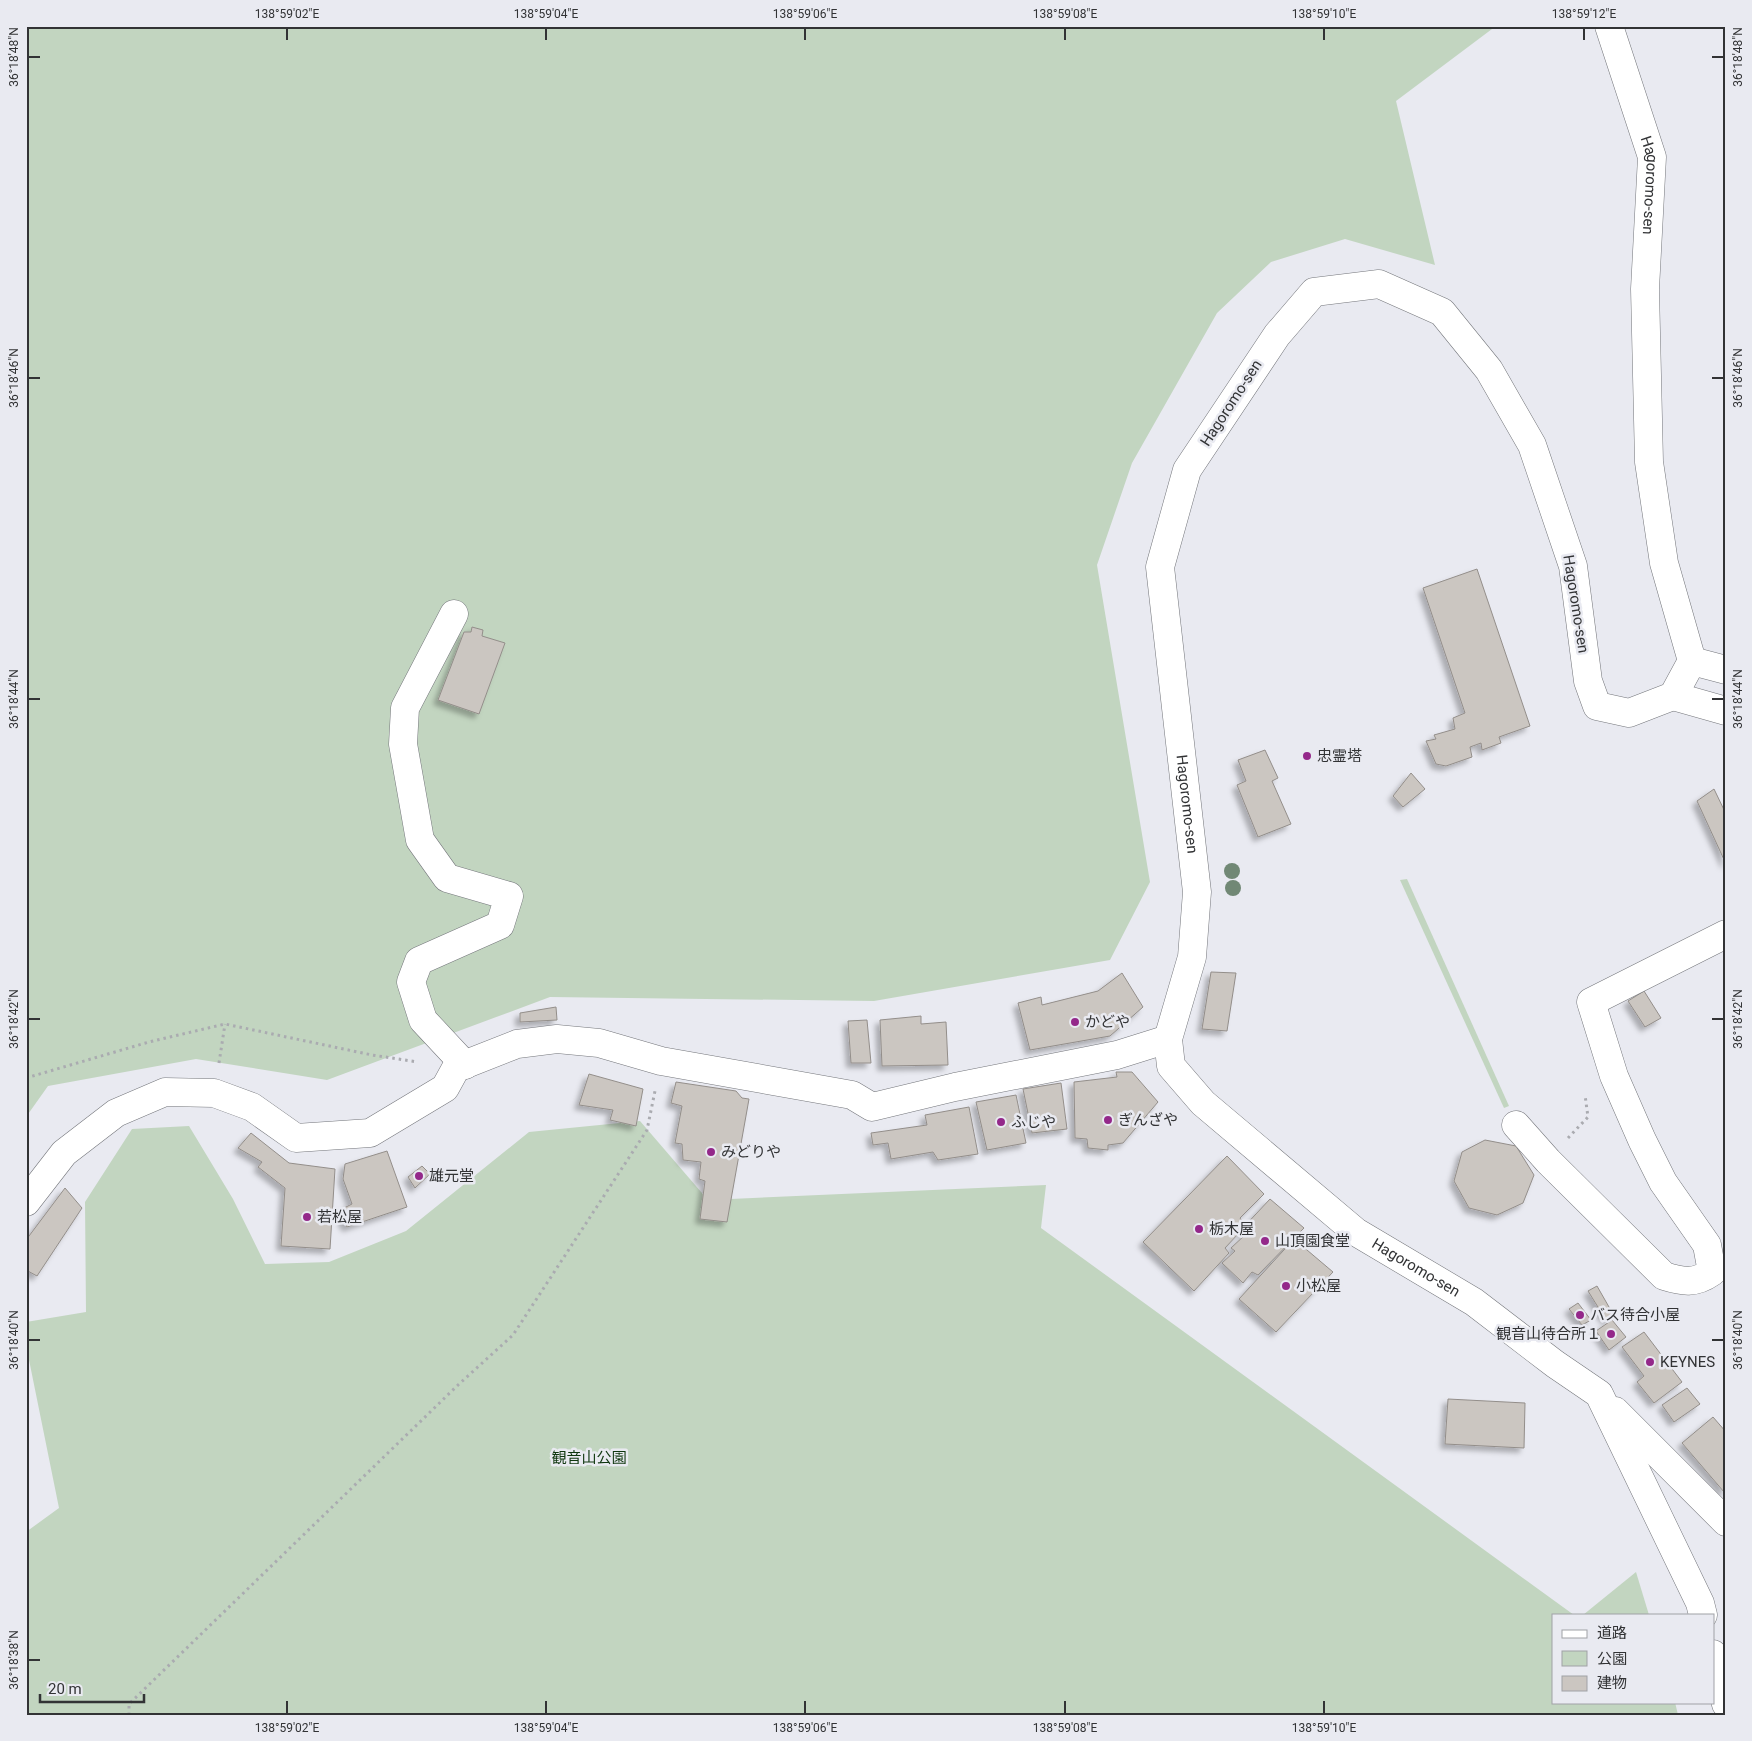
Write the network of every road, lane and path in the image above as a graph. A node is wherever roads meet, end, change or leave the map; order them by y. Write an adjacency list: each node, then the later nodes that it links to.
1 (1610, 26): 3 (street, Hagoromo-sen)
2 (454, 614): 11 (street)
3 (1692, 661): 4 (street); 5 (street)
4 (1726, 670)
5 (1673, 696): 6 (street); 9 (street, Hagoromo-sen)
6 (1726, 711)
7 (1726, 934): 16 (street)
8 (225, 1024): 11 (path); 12 (path); 14 (path)
9 (1168, 1039): 10 (street); 18 (street, Hagoromo-sen)
10 (661, 1061): 11 (street); 23 (path)
11 (461, 1066): 14 (street)
12 (26, 1078)
13 (1585, 1090): 15 (path)
14 (214, 1093): 17 (street)
15 (1588, 1117)
16 (1516, 1125)
17 (26, 1202)
18 (1598, 1394): 19 (street); 20 (street, Hagoromo-sen)
19 (1726, 1522)
20 (1703, 1614)
21 (1714, 1658): 22 (street)
22 (1726, 1704)
23 (129, 1715)

